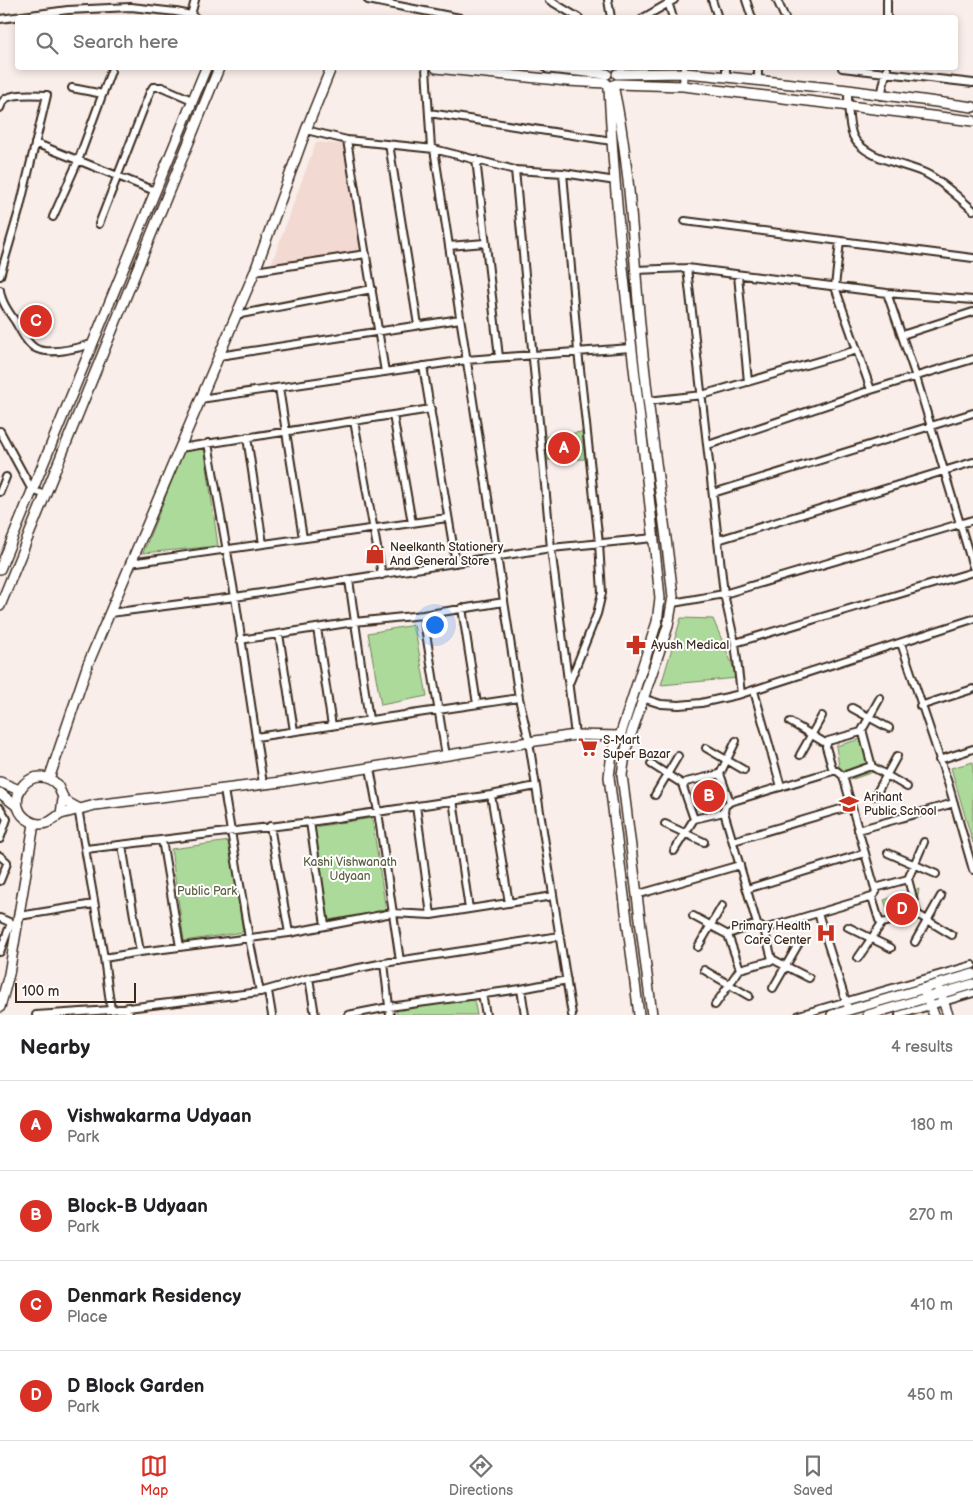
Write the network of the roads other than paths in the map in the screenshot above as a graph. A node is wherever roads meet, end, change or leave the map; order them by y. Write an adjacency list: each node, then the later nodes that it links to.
1 (195, 0): 12 (street)
2 (368, 0): 13 (street)
3 (549, 0): 14 (street)
4 (608, 0): 15 (street)
5 (712, 0): 18 (street)
6 (746, 0): 19 (street)
7 (777, 0): 20 (street)
8 (887, 0): 21 (street)
9 (670, 1): 16 (street); 17 (street)
10 (26, 15): 11 (street)
11 (186, 15)
12 (193, 15)
13 (445, 15)
14 (574, 15)
15 (610, 15)
16 (648, 15)
17 (672, 15)
18 (717, 15)
19 (751, 15)
20 (784, 15)
21 (887, 15)
22 (15, 16): 23 (street)
23 (0, 18)
24 (205, 70): 43 (street)
25 (218, 70): 122 (street)
26 (330, 70): 49 (street)
27 (426, 70): 47 (street)
28 (456, 70): 36 (street)
29 (574, 70): 36 (street)
30 (684, 70): 34 (street); 36 (street); 38 (street)
31 (758, 70): 35 (street)
32 (887, 70): 37 (street); 42 (street)
33 (111, 71): 41 (street)
34 (726, 72): 35 (street)
35 (758, 80): 40 (street)
36 (612, 81): 38 (street); 51 (street); 73 (street)
37 (973, 83)
38 (683, 86): 44 (street)
39 (72, 88): 41 (street)
40 (848, 90): 42 (street); 44 (street)
41 (103, 94): 56 (street)
42 (881, 96): 45 (street)
43 (192, 100): 59 (street); 61 (street)
44 (848, 107): 48 (street); 62 (street)
45 (973, 107)
46 (0, 108): 52 (street)
47 (428, 113): 51 (street); 54 (street)
48 (973, 121)
49 (306, 130): 50 (street); 72 (street)
50 (348, 140): 53 (street); 69 (street)
51 (612, 141): 60 (street)
52 (35, 143): 56 (street); 75 (street)
53 (389, 144): 54 (street); 84 (street)
54 (432, 148): 55 (street); 68 (street)
55 (476, 160): 57 (street); 67 (street)
56 (78, 161): 59 (street); 63 (street)
57 (515, 170): 58 (street); 91 (street)
58 (563, 173): 60 (street); 89 (street)
59 (116, 177): 61 (street); 65 (street)
60 (616, 181): 88 (street)
61 (155, 191): 87 (street)
62 (973, 210)
63 (53, 217)
64 (685, 221): 66 (street)
65 (99, 224)
66 (840, 241): 70 (street); 76 (street)
67 (486, 242): 68 (street); 93 (street)
68 (449, 246): 83 (street)
69 (366, 254): 72 (street); 77 (street)
70 (973, 258)
71 (687, 268): 73 (street); 74 (street); 102 (street)
72 (255, 270): 82 (street)
73 (635, 270): 104 (street)
74 (738, 275): 76 (street); 99 (street)
75 (0, 276)
76 (835, 286): 79 (street); 90 (street)
77 (372, 289): 82 (street); 85 (street)
78 (0, 290): 87 (street)
79 (887, 293): 80 (street); 86 (street)
80 (973, 300)
81 (973, 312): 86 (street)
82 (236, 315): 92 (street)
83 (460, 319): 84 (street); 95 (street)
84 (418, 325): 85 (street)
85 (379, 331): 92 (street); 97 (street)
86 (902, 335): 98 (street)
87 (92, 344): 119 (street)
88 (631, 348): 89 (street); 129 (street)
89 (578, 350): 91 (street); 131 (street)
90 (857, 350): 99 (street); 101 (street)
91 (531, 354): 93 (street); 133 (street)
92 (218, 356): 103 (street)
93 (499, 357): 95 (street)
94 (973, 359): 98 (street)
95 (466, 360): 96 (street); 135 (street)
96 (423, 366): 97 (street); 105 (street)
97 (385, 372): 100 (street)
98 (916, 377): 101 (street); 109 (street)
99 (748, 382): 102 (street)
100 (279, 388): 103 (street); 111 (street)
101 (870, 390): 114 (street)
102 (702, 395): 104 (street); 114 (street)
103 (200, 399): 115 (street)
104 (648, 401): 146 (street)
105 (431, 409): 107 (street); 123 (street)
106 (973, 413): 109 (street)
107 (393, 415): 108 (street); 125 (street)
108 (354, 421): 111 (street); 127 (street)
109 (930, 427): 117 (street); 121 (street)
110 (0, 430): 119 (street)
111 (286, 431): 112 (street); 128 (street)
112 (247, 438): 113 (street); 132 (street)
113 (208, 443): 115 (street); 134 (street)
114 (708, 445): 121 (street)
115 (180, 448): 136 (street)
116 (973, 462): 117 (street)
117 (945, 472): 126 (street); 130 (street)
118 (6, 477): 120 (street)
119 (32, 490): 122 (street); 139 (street)
120 (0, 492)
121 (713, 493): 130 (street)
122 (45, 495): 147 (street)
123 (447, 518): 125 (street); 137 (street)
124 (973, 520): 126 (street)
125 (412, 523): 127 (street)
126 (960, 524): 138 (street); 143 (street)
127 (372, 528): 128 (street); 141 (street)
128 (303, 538): 132 (street)
129 (654, 538): 131 (street); 179 (street)
130 (718, 540): 143 (street)
131 (599, 543): 133 (street); 158 (street)
132 (263, 544): 134 (street)
133 (550, 548): 135 (street); 158 (street)
134 (226, 549): 136 (street); 144 (street)
135 (498, 557): 137 (street); 145 (street)
136 (130, 563): 149 (street)
137 (456, 563): 141 (street)
138 (973, 567)
139 (0, 569)
140 (973, 572): 157 (street)
141 (382, 575): 142 (street)
142 (349, 580): 144 (street); 152 (street)
143 (724, 594): 146 (street); 157 (street)
144 (235, 597): 149 (street); 155 (street)
145 (504, 602): 148 (street); 162 (street)
146 (673, 602): 163 (street)
147 (0, 606)
148 (462, 608): 150 (street); 165 (street)
149 (110, 613): 201 (street)
150 (423, 615): 152 (street); 168 (street)
151 (973, 619): 156 (street)
152 (354, 622): 153 (street); 171 (street)
153 (317, 628): 154 (street); 173 (street)
154 (279, 634): 155 (street); 175 (street)
155 (240, 640): 180 (street)
156 (901, 643): 160 (street); 166 (street)
157 (734, 644): 161 (street)
158 (568, 685): 177 (street)
159 (973, 689): 166 (street)
160 (754, 690): 161 (street); 206 (street)
161 (741, 694): 163 (street)
162 (519, 698): 165 (street); 182 (street)
163 (642, 698): 253 (street)
164 (880, 698): 170 (street)
165 (477, 704): 168 (street)
166 (920, 706): 191 (street)
167 (852, 708): 170 (street)
168 (438, 710): 171 (street); 187 (street)
169 (822, 716): 178 (street)
170 (869, 717): 174 (street); 176 (street)
171 (369, 720): 173 (street)
172 (790, 722): 178 (street)
173 (332, 726): 175 (street)
174 (889, 728)
175 (294, 731): 180 (street)
176 (861, 732): 183 (street); 193 (street)
177 (575, 735): 179 (street); 182 (street)
178 (812, 735): 183 (street); 186 (street)
179 (620, 736): 328 (street)
180 (256, 737): 203 (street)
181 (736, 740): 190 (street)
182 (529, 742): 187 (street); 205 (street)
183 (827, 744): 196 (street)
184 (706, 748): 190 (street)
185 (973, 749): 191 (street)
186 (800, 755)
187 (446, 756): 194 (street)
188 (678, 756): 197 (street)
189 (897, 756): 199 (street)
190 (727, 760): 195 (street); 198 (street)
191 (939, 760): 217 (street)
192 (650, 764): 197 (street)
193 (870, 766): 199 (street); 200 (street)
194 (370, 768): 203 (street); 223 (street)
195 (744, 770)
196 (833, 771): 200 (street); 206 (street)
197 (667, 774): 204 (street); 212 (street)
198 (720, 774): 204 (street); 216 (street)
199 (886, 775): 207 (street); 213 (street)
200 (842, 776): 219 (street)
201 (49, 779): 208 (street); 214 (street)
202 (0, 782): 208 (street)
203 (264, 784): 209 (street)
204 (684, 785): 226 (street)
205 (536, 786): 211 (street); 254 (street)
206 (781, 787): 216 (street)
207 (907, 787)
208 (19, 790): 220 (street)
209 (224, 790): 222 (street); 232 (street)
210 (0, 793): 220 (street)
211 (491, 795): 215 (street); 257 (street)
212 (655, 795)
213 (875, 796)
214 (64, 799): 222 (street); 225 (street)
215 (453, 800): 218 (street); 260 (street)
216 (730, 802): 224 (street)
217 (954, 803): 231 (street); 247 (street)
218 (416, 806): 223 (street); 264 (street)
219 (851, 806): 231 (street); 236 (street)
220 (18, 807): 228 (street)
221 (0, 808): 234 (street)
222 (78, 808): 225 (street); 240 (street)
223 (378, 812): 227 (street); 262 (street)
224 (724, 812): 226 (street); 236 (street)
225 (61, 814): 228 (street)
226 (694, 819): 233 (street)
227 (310, 822): 230 (street); 272 (street)
228 (34, 824): 265 (street)
229 (665, 824): 233 (street)
230 (270, 826): 232 (street); 276 (street)
231 (858, 830): 243 (street)
232 (232, 831): 235 (street); 280 (street)
233 (685, 833): 237 (street); 241 (street)
234 (0, 839)
235 (162, 840): 239 (street); 284 (street)
236 (733, 841): 246 (street)
237 (704, 842)
238 (924, 842): 245 (street)
239 (122, 845): 240 (street); 288 (street)
240 (86, 848): 258 (street)
241 (674, 851)
242 (888, 853): 245 (street)
243 (865, 854): 251 (street); 252 (street)
244 (0, 856): 250 (street)
245 (914, 864): 248 (street); 249 (street)
246 (740, 865): 252 (street); 253 (street)
247 (973, 870)
248 (936, 874)
249 (908, 879): 251 (street); 263 (street)
250 (0, 881)
251 (875, 888): 256 (street)
252 (747, 889): 270 (street)
253 (636, 895): 329 (street)
254 (553, 896): 257 (street); 279 (street)
255 (941, 896): 268 (street)
256 (872, 897): 261 (street); 269 (street)
257 (508, 903): 260 (street)
258 (94, 904): 265 (street); 289 (street)
259 (722, 906): 273 (street)
260 (469, 909): 264 (street)
261 (818, 913): 275 (street); 314 (street)
262 (392, 914): 264 (street); 272 (street); 292 (street)
263 (916, 914): 268 (street); 269 (street)
264 (431, 915)
265 (19, 916): 271 (street)
266 (693, 916): 273 (street)
267 (0, 918): 271 (street)
268 (928, 920): 278 (street); 282 (street)
269 (882, 923): 281 (street)
270 (757, 924): 275 (street); 277 (street)
271 (14, 925): 287 (street); 315 (street)
272 (325, 925): 276 (street)
273 (711, 926): 277 (street); 285 (street)
274 (848, 927): 281 (street)
275 (764, 929): 291 (street)
276 (289, 933): 280 (street)
277 (728, 935): 296 (street)
278 (952, 935)
279 (560, 936): 292 (street); 301 (street)
280 (249, 938): 284 (street); 307 (street)
281 (872, 938): 286 (street); 290 (street)
282 (915, 942)
283 (799, 943): 295 (street)
284 (180, 946): 288 (street)
285 (698, 946)
286 (890, 948)
287 (0, 952)
288 (140, 952): 289 (street)
289 (104, 958): 318 (street)
290 (858, 958)
291 (772, 959): 295 (street); 296 (street)
292 (400, 961): 293 (street)
293 (384, 963): 299 (street); 317 (street)
294 (973, 965): 314 (street)
295 (786, 966): 300 (street); 305 (street)
296 (740, 969): 303 (street)
297 (704, 970): 303 (street)
298 (973, 974): 308 (street)
299 (309, 978): 306 (street); 322 (street)
300 (809, 978)
301 (567, 980): 304 (street); 327 (street)
302 (973, 984): 308 (street)
303 (729, 985): 311 (street); 313 (street)
304 (522, 988): 310 (street); 326 (street)
305 (773, 988)
306 (268, 990): 307 (street); 321 (street)
307 (260, 992): 316 (street)
308 (940, 993): 309 (street); 312 (street); 335 (street)
309 (973, 993)
310 (482, 994): 317 (street); 325 (street)
311 (749, 996)
312 (927, 997): 314 (street); 332 (street); 333 (street); 334 (street)
313 (714, 1005)
314 (847, 1006): 330 (street); 331 (street)
315 (0, 1007)
316 (128, 1007): 318 (street); 320 (street)
317 (389, 1007): 323 (street); 324 (street)
318 (111, 1010): 319 (street)
319 (36, 1015)
320 (130, 1015)
321 (272, 1015)
322 (315, 1015)
323 (351, 1015)
324 (390, 1015)
325 (486, 1015)
326 (525, 1015)
327 (572, 1015)
328 (639, 1015)
329 (652, 1015)
330 (799, 1015)
331 (832, 1015)
332 (868, 1015)
333 (899, 1015)
334 (934, 1015)
335 (948, 1015)

